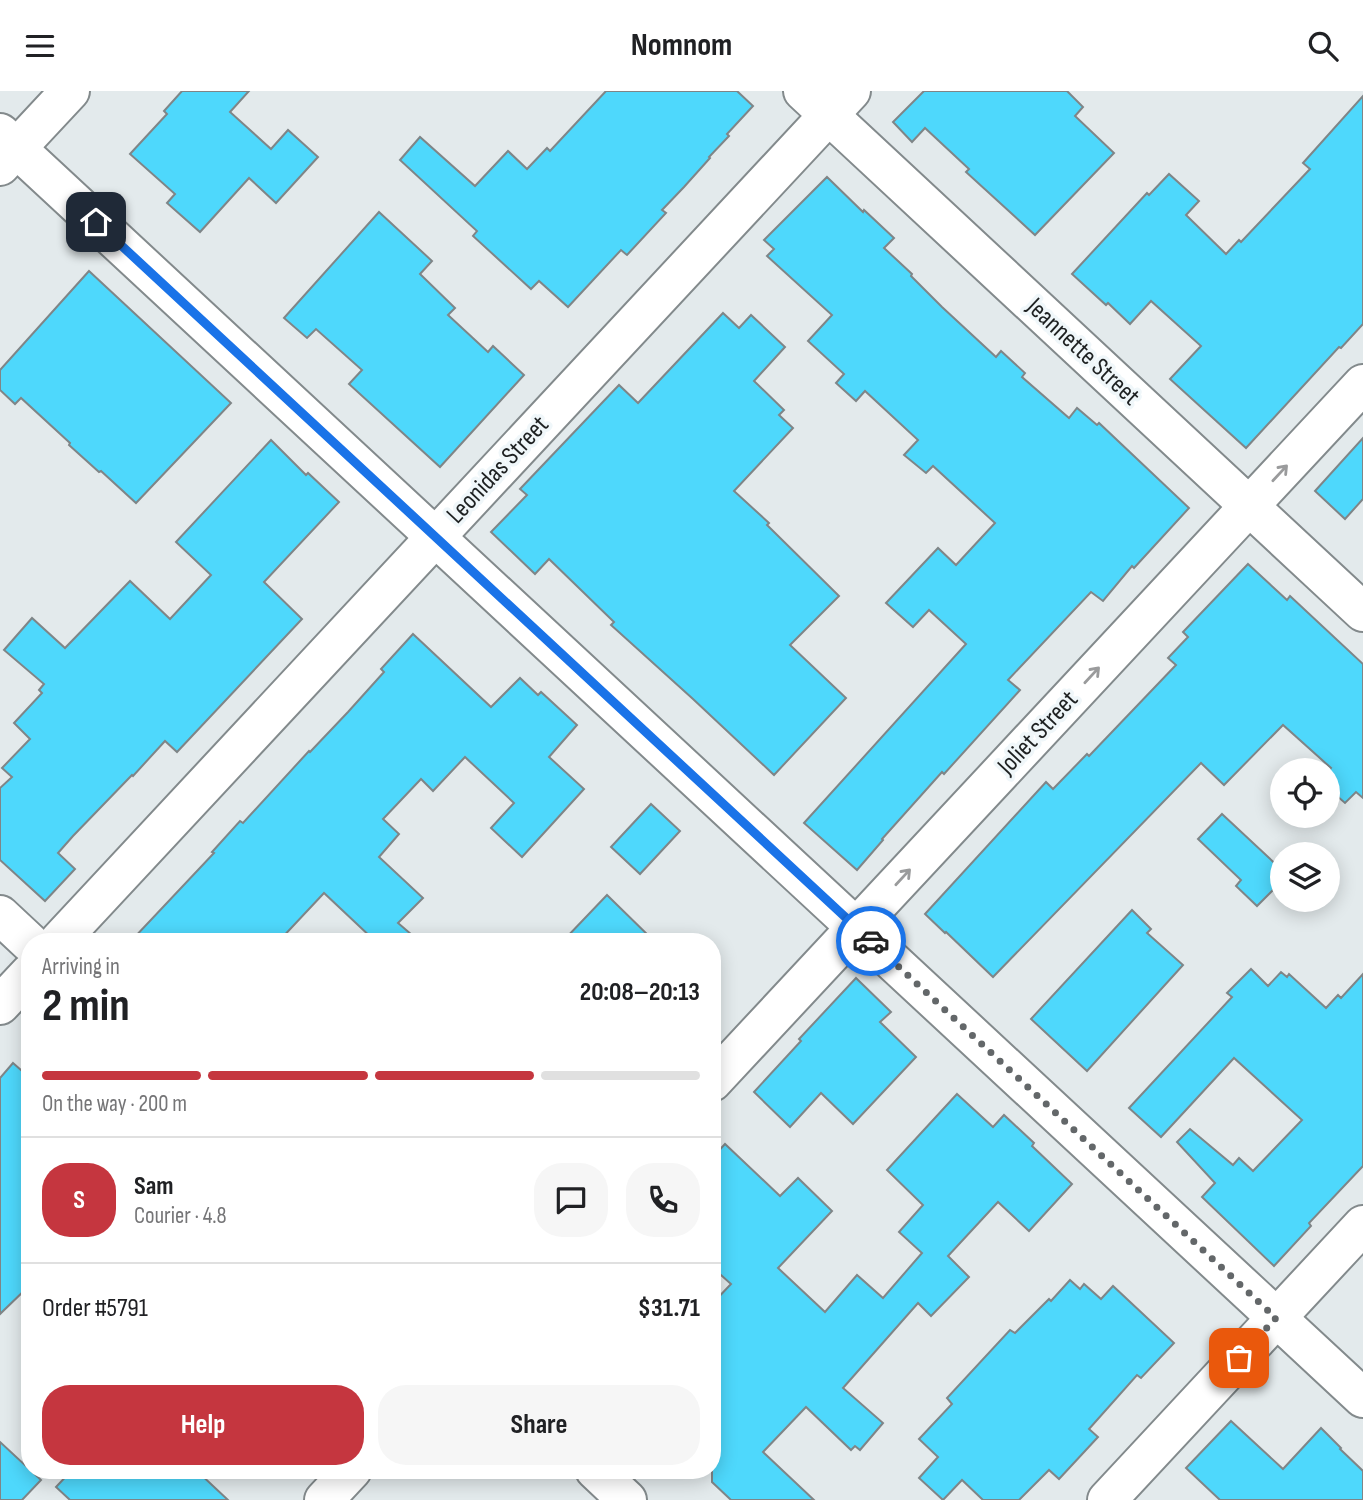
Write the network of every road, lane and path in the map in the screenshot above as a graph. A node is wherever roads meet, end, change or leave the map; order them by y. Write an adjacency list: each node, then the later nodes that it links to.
1 (69, 91): 3 (street)
2 (828, 99): 5 (street, Jeannette Street); 6 (street, Leonidas Street)
3 (5, 149): 6 (street)
4 (1363, 384): 5 (street, Joliet Street, one-way to 4)
5 (1249, 506): 7 (street, Jeannette Street); 9 (street, Joliet Street, one-way to 5)
6 (436, 537): 9 (street); 10 (street, Leonidas Street)
7 (1363, 612)
8 (0, 915): 11 (street)
9 (856, 927): 14 (street, Joliet Street); 16 (street)
10 (67, 933)
11 (21, 935)
12 (21, 983): 13 (street)
13 (0, 1005)
14 (721, 1072)
15 (1363, 1225): 16 (street)
16 (1276, 1318): 17 (street); 22 (street)
17 (1363, 1398)
18 (344, 1479): 20 (street)
19 (605, 1479): 21 (street)
20 (324, 1500)
21 (627, 1500)
22 (1107, 1500)

